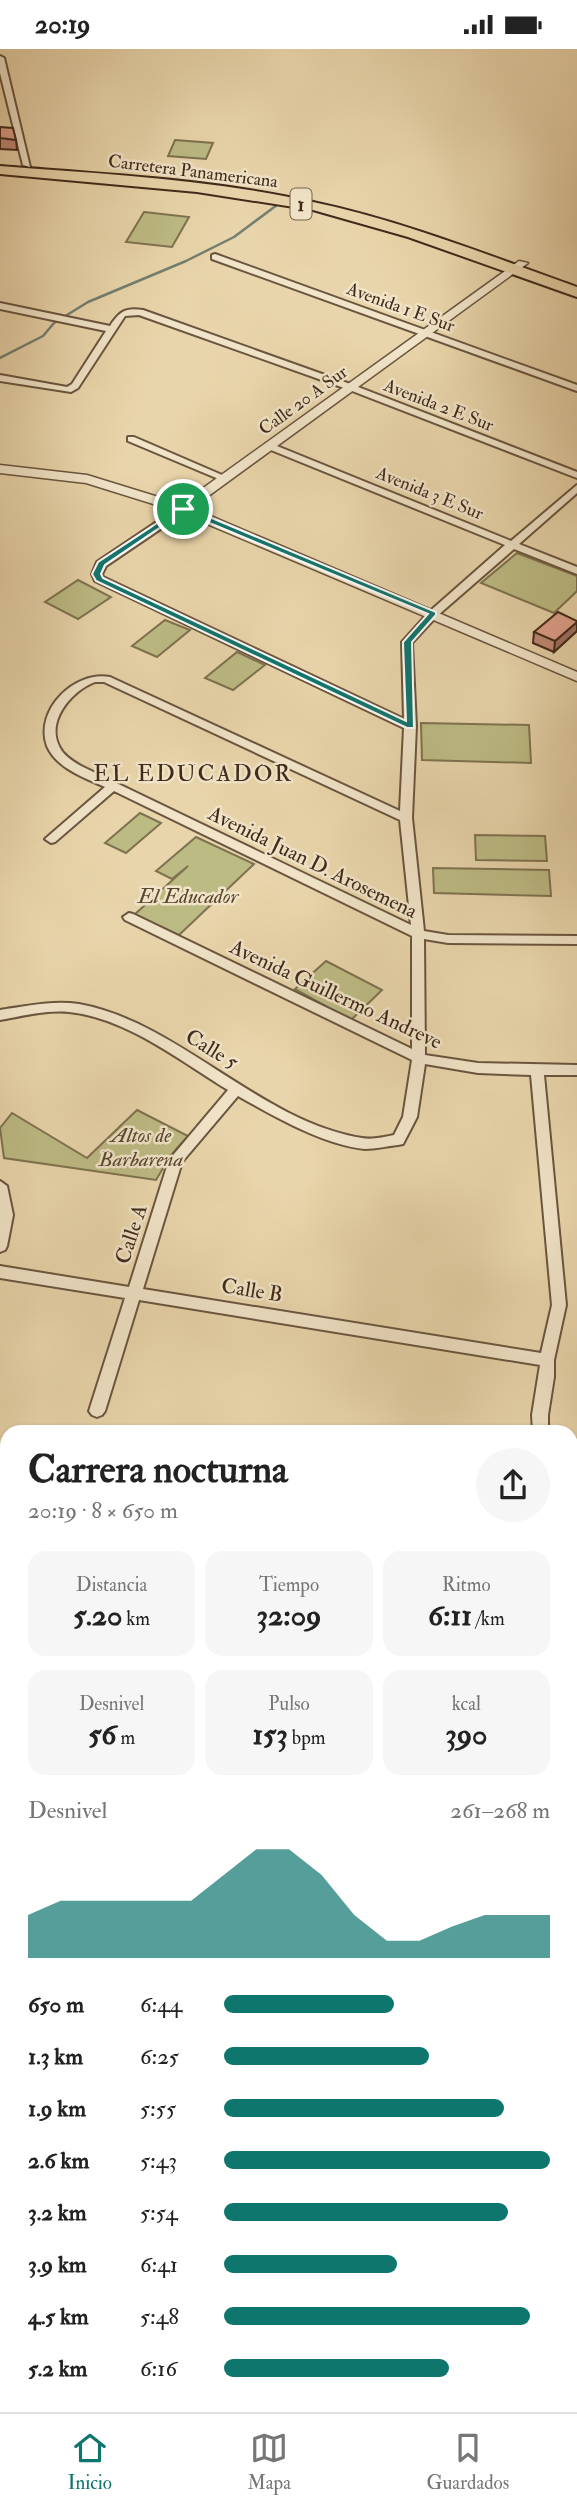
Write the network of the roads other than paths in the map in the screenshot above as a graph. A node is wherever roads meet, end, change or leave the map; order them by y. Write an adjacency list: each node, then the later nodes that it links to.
1 (0, 58): 3 (street)
2 (0, 163): 3 (highway, Carretera Panamericana / 1)
3 (27, 165): 6 (highway, Carretera Panamericana / 1)
4 (0, 170): 6 (highway, Carretera Panamericana / 1)
5 (215, 257): 11 (street, Avenida 1 E Sur)
6 (519, 267): 7 (highway, Carretera Panamericana / 1); 8 (highway, Carretera Panamericana / 1); 11 (street, Calle 20 A Sur)
7 (577, 282)
8 (577, 292)
9 (0, 306): 10 (street)
10 (110, 329): 12 (street); 13 (street, Avenida 2 E Sur)
11 (426, 332): 13 (street, Calle 20 A Sur); 14 (street, Avenida 1 E Sur)
12 (0, 378)
13 (350, 387): 16 (street, Calle 20 A Sur); 18 (street, Avenida 2 E Sur)
14 (577, 388)
15 (131, 439): 19 (street)
16 (269, 446): 19 (street, Calle 20 A Sur); 22 (street, Avenida 3 E Sur)
17 (0, 469): 21 (street)
18 (577, 475)
19 (224, 478): 21 (street, Calle 20 A Sur)
20 (577, 488): 22 (street)
21 (183, 509): 24 (street); 26 (street, Calle 20 A Sur)
22 (512, 545): 23 (street, Avenida 3 E Sur); 24 (street)
23 (577, 572)
24 (433, 614): 25 (street); 26 (street)
25 (577, 677)
26 (410, 726): 28 (street)
27 (112, 787): 28 (street, Avenida Juan D. Arosemena); 29 (street); 31 (street, Avenida Juan D. Arosemena)
28 (406, 818): 31 (street)
29 (51, 839)
30 (129, 917): 34 (street, Avenida Guillermo Andreve)
31 (418, 934): 32 (street, Avenida Juan D. Arosemena); 34 (street)
32 (577, 940)
33 (0, 1015): 37 (street, Calle 5)
34 (419, 1058): 35 (street, Avenida Guillermo Andreve); 37 (street, Calle 5)
35 (537, 1070): 36 (street, Avenida Guillermo Andreve); 42 (street)
36 (577, 1070)
37 (237, 1088): 41 (street, Calle A)
38 (0, 1186): 39 (street)
39 (0, 1246)
40 (0, 1272): 41 (street, Calle B)
41 (134, 1293): 42 (street, Calle B); 43 (street, Calle A)
42 (547, 1360): 44 (street)
43 (97, 1411)
44 (541, 1425)

